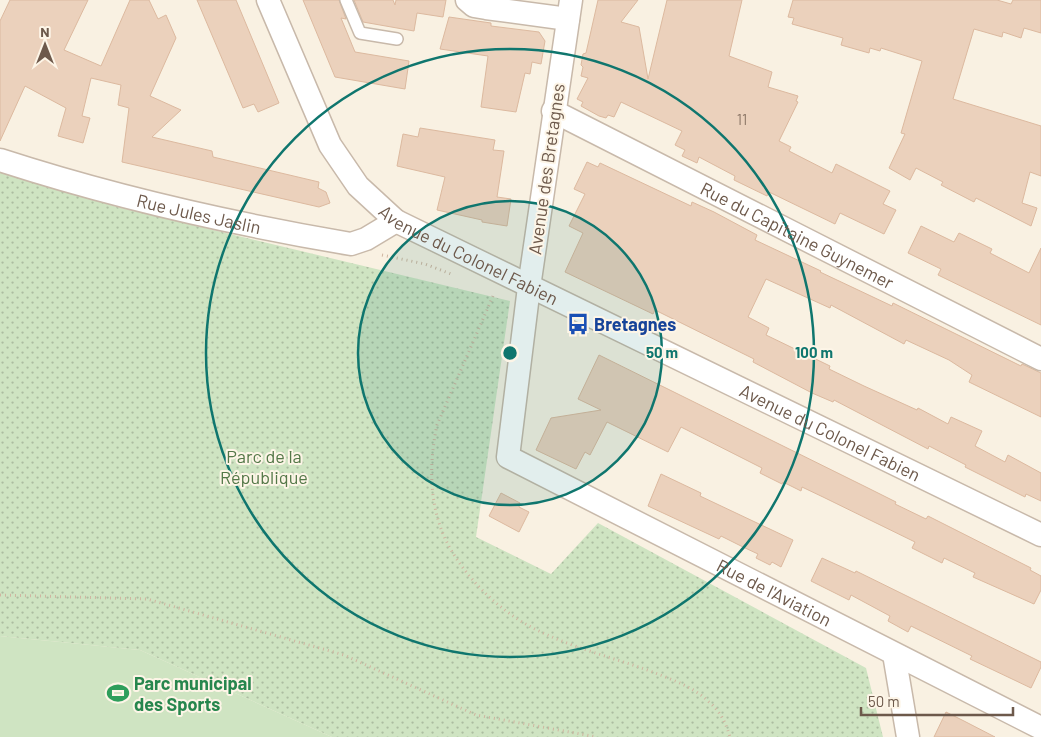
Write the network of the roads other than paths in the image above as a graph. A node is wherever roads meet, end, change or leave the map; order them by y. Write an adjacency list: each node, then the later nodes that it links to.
1 (268, 0): 8 (street, Avenue du Colonel Fabien)
2 (346, 0): 5 (lane)
3 (467, 0): 4 (street)
4 (570, 10): 6 (street, Avenue des Bretagnes)
5 (397, 38)
6 (553, 111): 9 (street, Avenue des Bretagnes); 10 (street, Rue du Capitaine Guynemer)
7 (0, 160): 8 (street, Rue Jules Jaslin)
8 (396, 221): 9 (street, Avenue du Colonel Fabien)
9 (529, 287): 11 (street, Avenue des Bretagnes); 12 (street, Avenue du Colonel Fabien)
10 (1041, 359)
11 (508, 457): 13 (street, Rue de l'Aviation)
12 (1041, 535)
13 (894, 654): 14 (street, Rue de l'Aviation); 15 (street)
14 (1041, 728)
15 (908, 737)

